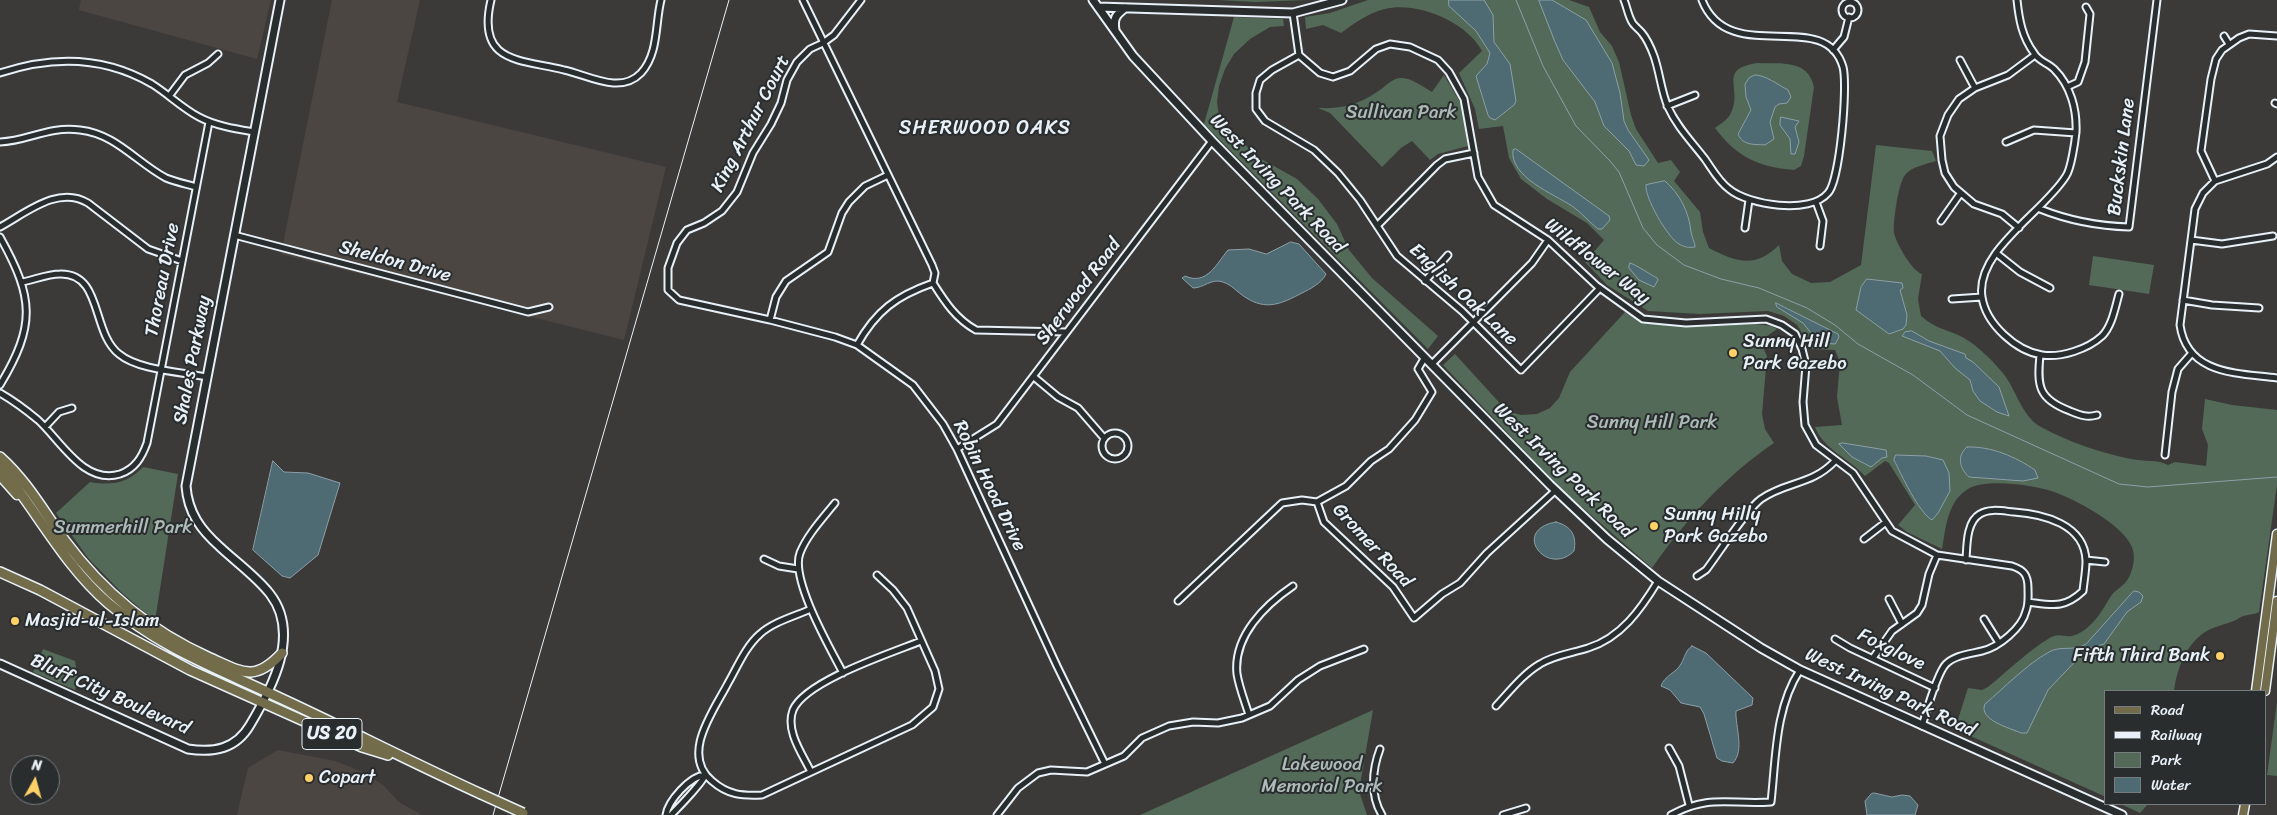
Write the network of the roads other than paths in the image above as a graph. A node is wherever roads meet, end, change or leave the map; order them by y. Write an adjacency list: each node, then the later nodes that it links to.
1 (280, 0): 34 (main road, Shales Parkway)
2 (491, 0): 3 (street)
3 (661, 0)
4 (803, 0): 20 (street)
5 (861, 0): 20 (street, King Arthur Court)
6 (1093, 0): 12 (main road, West Irving Park Road)
7 (1342, 0): 15 (main road)
8 (1624, 0): 32 (street)
9 (1702, 0): 22 (street)
10 (2017, 0): 25 (street)
11 (2157, 0): 47 (street, Buckskin Lane)
12 (1098, 7): 14 (main road); 17 (main road, West Irving Park Road)
13 (2086, 7): 28 (street)
14 (1125, 8): 15 (main road); 17 (main road)
15 (1292, 13): 24 (street)
16 (1849, 17): 22 (street)
17 (1115, 30): 36 (main road, West Irving Park Road)
18 (2224, 36): 21 (street)
19 (2277, 36): 21 (street)
20 (823, 43): 41 (street); 67 (street, King Arthur Court)
21 (2229, 44): 42 (street)
22 (1833, 50): 46 (street)
23 (218, 54): 31 (street)
24 (1299, 55): 39 (street, Wildflower Way); 49 (street, English Oak Lane)
25 (2035, 56): 28 (street); 29 (street)
26 (1960, 60): 29 (street)
27 (0, 73): 31 (street)
28 (2067, 87): 35 (street)
29 (1975, 88): 44 (street)
30 (1695, 95): 32 (street)
31 (170, 96): 33 (street)
32 (1667, 106): 45 (street)
33 (209, 122): 34 (street); 43 (street, Thoreau Drive)
34 (254, 132): 53 (main road, Shales Parkway)
35 (2076, 133): 38 (street); 47 (street)
36 (1212, 141): 76 (street, Sherwood Road); 80 (main road, West Irving Park Road)
37 (0, 142): 43 (street)
38 (2006, 142)
39 (1474, 153): 49 (street); 56 (street, Wildflower Way)
40 (2277, 157): 42 (street)
41 (888, 175): 64 (street); 74 (street)
42 (2215, 180): 57 (street)
43 (196, 187): 61 (street, Thoreau Drive)
44 (1960, 194): 48 (street); 52 (street)
45 (1749, 200): 46 (street); 51 (street)
46 (1816, 202): 58 (street)
47 (2040, 209): 52 (street)
48 (1941, 221)
49 (1377, 226): 62 (street, English Oak Lane)
50 (0, 228): 61 (street)
51 (1745, 228)
52 (2019, 228): 59 (street)
53 (234, 235): 72 (street, Sheldon Drive); 83 (main road, Shales Parkway)
54 (2273, 236): 57 (street)
55 (0, 237): 63 (street)
56 (1548, 240): 65 (street, Wildflower Way); 75 (street)
57 (2191, 240): 71 (street)
58 (1820, 246)
59 (1996, 253): 66 (street); 69 (street)
60 (1448, 255): 62 (street)
61 (182, 261): 82 (street, Thoreau Drive)
62 (1425, 281): 75 (street, English Oak Lane)
63 (22, 282): 82 (street); 86 (street)
64 (933, 284): 76 (street); 77 (street)
65 (1600, 288): 75 (street, English Oak Lane); 95 (street, Wildflower Way)
66 (2050, 288)
67 (668, 290): 74 (street, Robin Hood Drive)
68 (2119, 294): 79 (street)
69 (1982, 297): 70 (street); 79 (street)
70 (1952, 299)
71 (2183, 300): 73 (street); 78 (street)
72 (549, 307)
73 (2259, 308)
74 (770, 320): 77 (street, Robin Hood Drive)
75 (1473, 322): 81 (street)
76 (1066, 332): 84 (street, Sherwood Road)
77 (857, 345): 92 (street, Robin Hood Drive)
78 (2192, 353): 85 (street); 93 (street)
79 (2040, 355): 89 (street)
80 (1425, 357): 81 (main road, West Irving Park Road); 99 (street, Gromer Road)
81 (1432, 364): 98 (main road, West Irving Park Road)
82 (162, 369): 83 (street); 90 (street, Thoreau Drive)
83 (207, 377): 129 (main road, Shales Parkway)
84 (1034, 377): 91 (street); 92 (street, Sherwood Road)
85 (2277, 378)
86 (0, 385)
87 (0, 393): 90 (street, Thoreau Drive)
88 (72, 408): 90 (street)
89 (2097, 415)
90 (45, 427)
91 (1104, 438): 91 (street)
92 (957, 449): 145 (street, Robin Hood Drive)
93 (2165, 455)
94 (0, 457): 129 (highway)
95 (1835, 461): 101 (street, Wildflower Way); 113 (street)
96 (0, 466): 102 (highway, US 20)
97 (0, 476): 102 (main road)
98 (1556, 490): 99 (street, Gromer Road); 114 (main road, West Irving Park Road)
99 (1317, 502): 117 (street)
100 (835, 503): 110 (street)
101 (1886, 522): 104 (street); 105 (street, Wildflower Way)
102 (46, 529): 137 (highway, US 20)
103 (2277, 534): 123 (main road)
104 (1864, 538)
105 (1937, 555): 107 (street, Wildflower Way); 122 (street)
106 (764, 559): 110 (street)
107 (1966, 560): 108 (street); 119 (street, Wildflower Way)
108 (2086, 560): 109 (street); 119 (street)
109 (2105, 562)
110 (798, 569): 120 (street)
111 (0, 572): 138 (highway, US 20)
112 (877, 575): 126 (street)
113 (1697, 576)
114 (1658, 581): 132 (main road, West Irving Park Road); 139 (street)
115 (1293, 586): 140 (street)
116 (1889, 599): 122 (street)
117 (1178, 601)
118 (2277, 601): 124 (main road)
119 (2028, 602): 127 (street, Wildflower Way)
120 (811, 609): 133 (street); 147 (street)
121 (1984, 619): 127 (street)
122 (1902, 624): 130 (street)
123 (2265, 624): 124 (street); 135 (main road)
124 (2276, 625): 136 (main road)
125 (1835, 639): 130 (street, Foxglove)
126 (921, 641): 133 (street); 146 (street)
127 (1999, 643): 134 (street, Wildflower Way)
128 (1364, 649): 140 (street)
129 (282, 653): 137 (main road, Shales Parkway)
130 (1873, 658): 134 (street, Foxglove)
131 (0, 664): 138 (main road, Bluff City Boulevard)
132 (1800, 670): 141 (main road, West Irving Park Road); 148 (street)
133 (842, 673): 146 (street)
134 (1935, 688): 141 (street, Wildflower Way)
135 (2256, 690)
136 (2265, 690)
137 (268, 692): 138 (main road, Bluff City Boulevard); 144 (highway, US 20)
138 (262, 703): 144 (highway, US 20)
139 (1496, 706)
140 (1249, 715): 145 (street)
141 (1922, 726): 157 (main road, West Irving Park Road)
142 (1668, 748): 148 (street)
143 (1380, 749): 154 (street)
144 (405, 759): 150 (highway, US 20, bridge)
145 (1105, 764): 153 (street)
146 (811, 772): 147 (street)
147 (705, 775): 151 (street); 152 (street)
148 (1689, 805): 156 (street)
149 (1526, 808): 155 (street)
150 (525, 814)
151 (666, 815)
152 (672, 815)
153 (997, 815)
154 (1382, 815)
155 (1503, 815)
156 (1671, 815)
157 (2122, 815)

